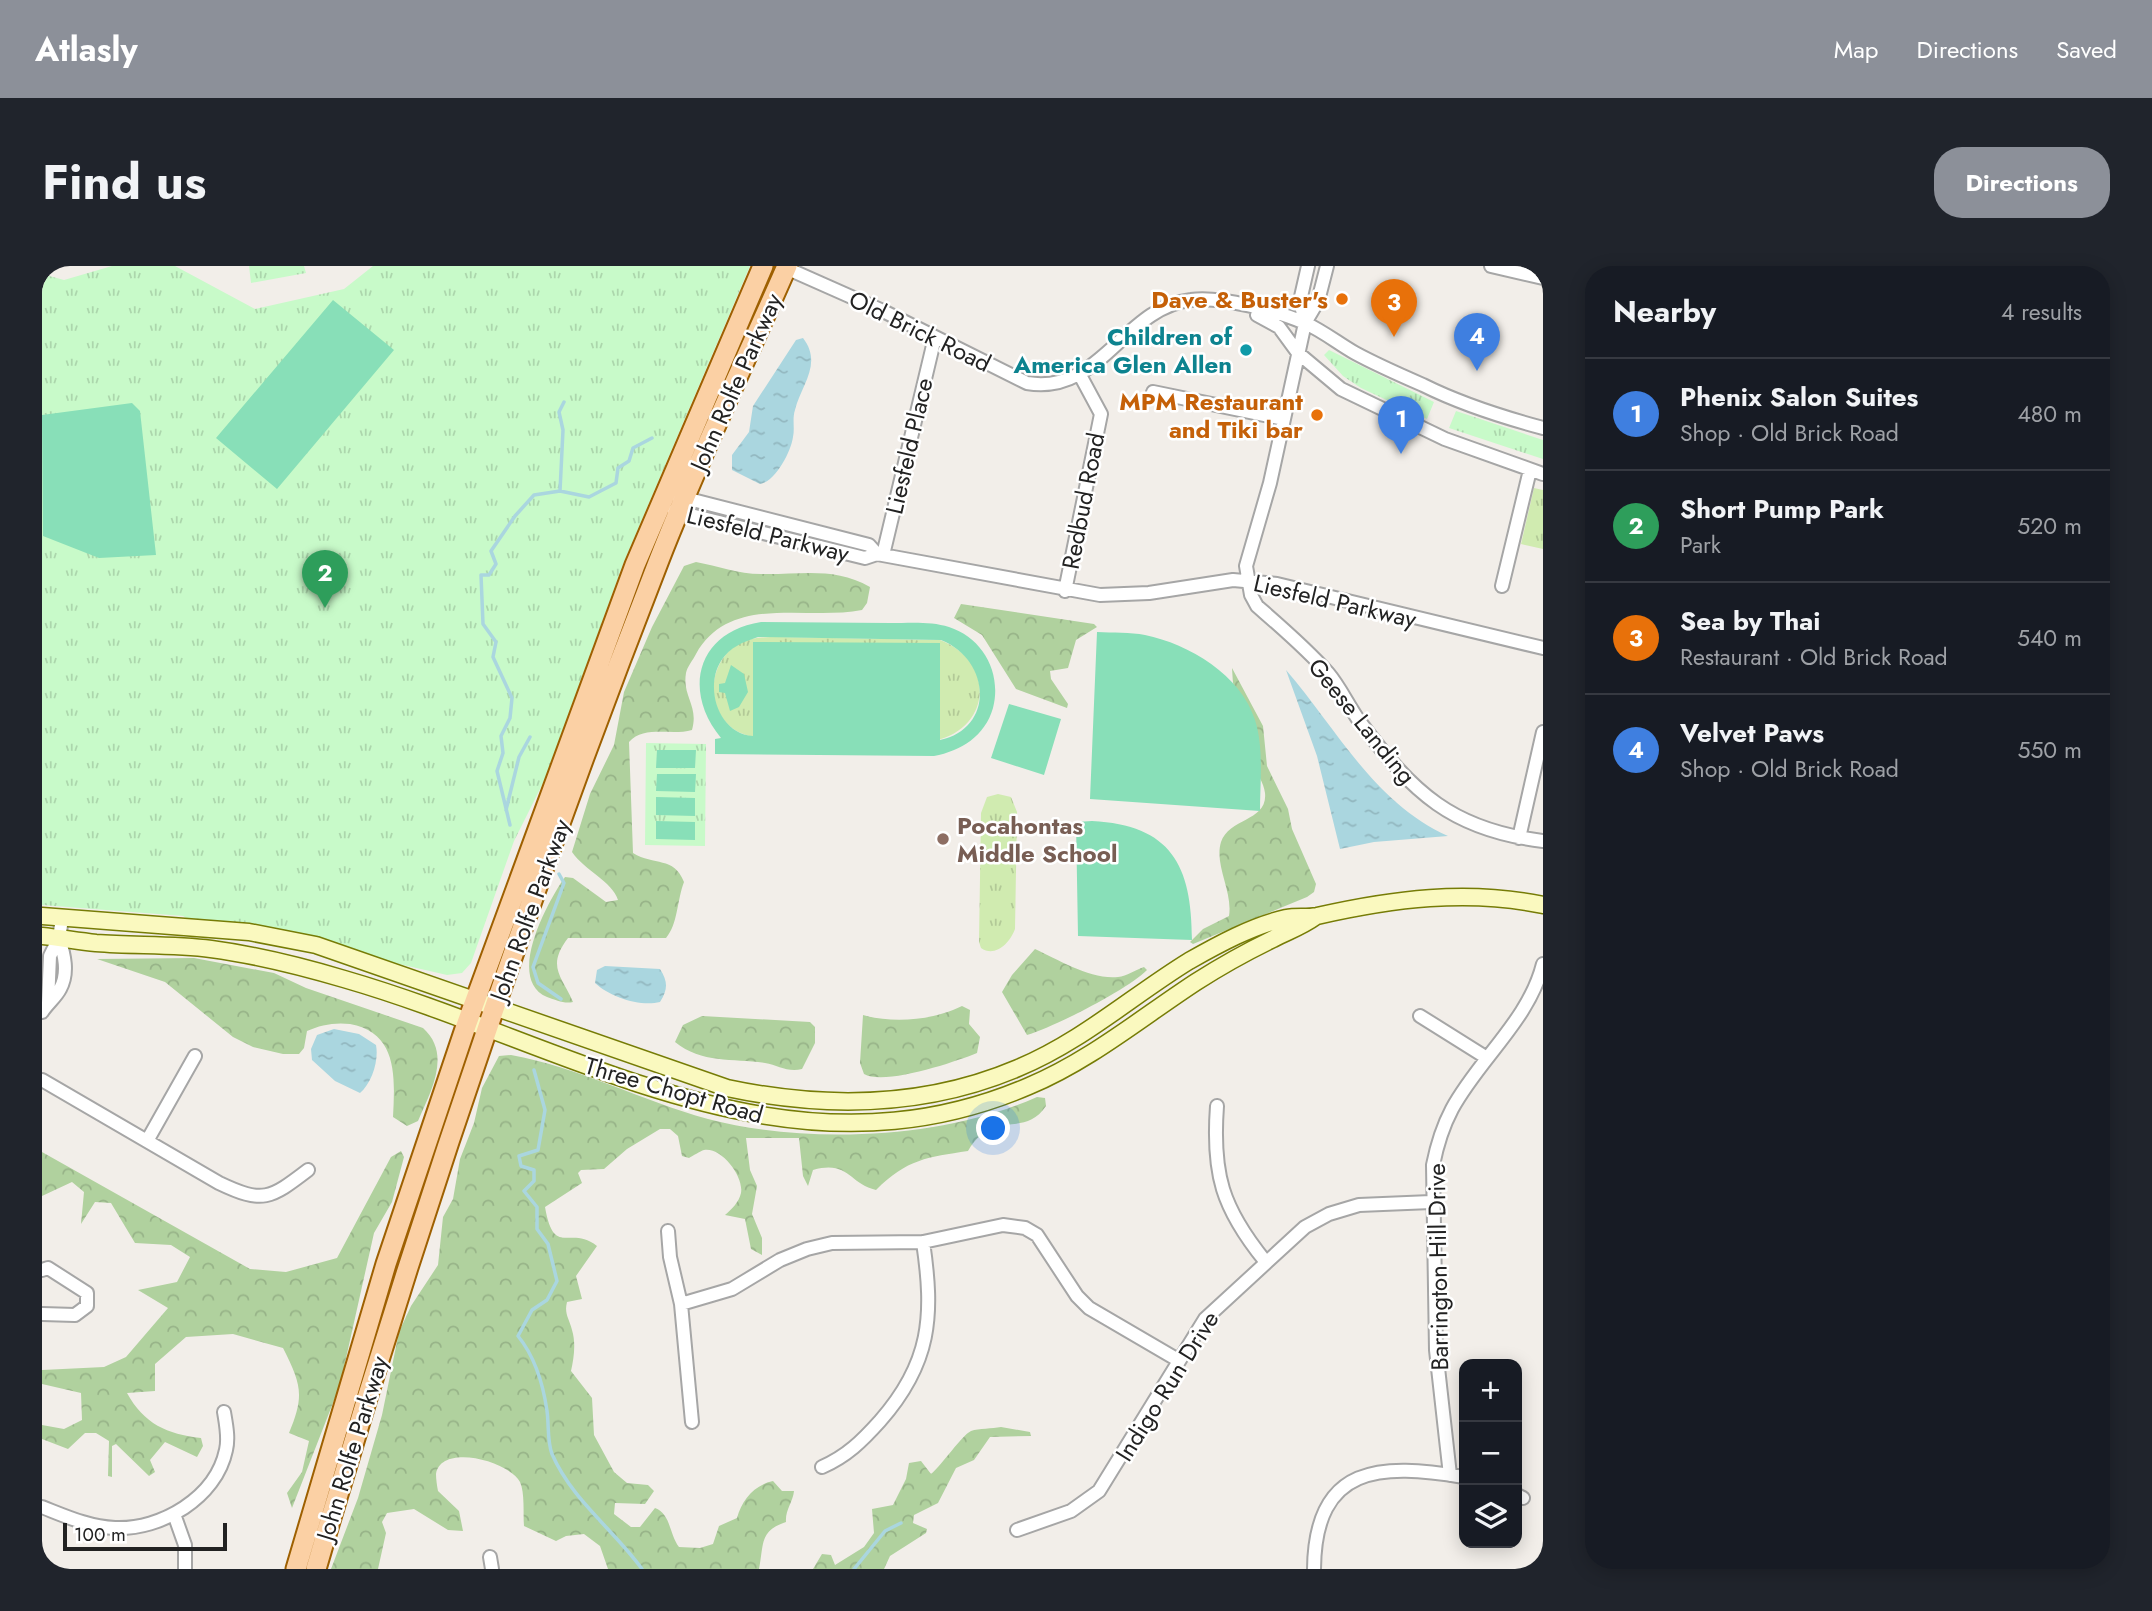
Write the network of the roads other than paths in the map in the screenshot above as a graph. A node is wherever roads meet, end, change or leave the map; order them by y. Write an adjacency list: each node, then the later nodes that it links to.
1 (763, 266): 16 (main road, John Rolfe Parkway)
2 (1308, 266): 8 (street)
3 (1327, 266): 8 (street)
4 (1491, 266): 6 (street)
5 (787, 267): 9 (street, Old Brick Road); 17 (main road, John Rolfe Parkway)
6 (1543, 278)
7 (1238, 304): 8 (street, Old Brick Road); 10 (street, Old Brick Road); 11 (street, Old Brick Road)
8 (1305, 323): 10 (street); 14 (street, Old Brick Road)
9 (934, 337): 11 (street, Old Brick Road); 18 (street, Liesfeld Place)
10 (1298, 353): 13 (street); 15 (street, Old Brick Road)
11 (1080, 375): 21 (street, Redbud Road)
12 (1153, 392): 13 (street)
13 (1284, 419): 19 (street)
14 (1543, 428)
15 (1536, 472): 20 (street)
16 (661, 500): 17 (street, Liesfeld Parkway); 33 (main road, John Rolfe Parkway)
17 (682, 505): 18 (street, Liesfeld Parkway); 34 (main road, John Rolfe Parkway)
18 (880, 555): 21 (street, Liesfeld Parkway)
19 (1248, 580): 21 (street, Liesfeld Parkway); 22 (street, Liesfeld Parkway); 24 (street, Geese Landing)
20 (1502, 586)
21 (1065, 590)
22 (1543, 648)
23 (1543, 732): 24 (street)
24 (1519, 838): 25 (street, Geese Landing)
25 (1543, 841)
26 (1543, 905): 28 (main road, Three Chopt Road)
27 (42, 916): 29 (main road, Three Chopt Road)
28 (1315, 917): 34 (main road, Three Chopt Road); 38 (main road, Three Chopt Road)
29 (62, 919): 31 (street); 33 (main road, Three Chopt Road)
30 (42, 936): 31 (main road, Three Chopt Road)
31 (59, 938): 35 (street); 37 (main road, Three Chopt Road)
32 (1543, 964): 40 (street, Barrington Hill Drive)
33 (477, 1000): 34 (main road, Three Chopt Road); 37 (main road, John Rolfe Parkway)
34 (496, 1006): 38 (main road, John Rolfe Parkway)
35 (45, 1007)
36 (1420, 1016): 40 (street)
37 (467, 1023): 38 (main road, Three Chopt Road); 62 (main road, John Rolfe Parkway)
38 (487, 1030): 63 (main road, John Rolfe Parkway)
39 (195, 1056): 43 (street)
40 (1488, 1058): 45 (street, Barrington Hill Drive)
41 (42, 1080): 43 (street)
42 (1217, 1106): 48 (street)
43 (147, 1142): 44 (street)
44 (308, 1170)
45 (1432, 1202): 48 (street, Indigo Run Drive); 56 (street, Barrington Hill Drive)
46 (668, 1231): 50 (street)
47 (923, 1242): 50 (street); 52 (street); 55 (street)
48 (1265, 1261): 52 (street, Indigo Run Drive)
49 (42, 1270): 51 (street)
50 (681, 1304): 54 (street)
51 (42, 1314)
52 (1178, 1360): 60 (street, Indigo Run Drive)
53 (224, 1412): 59 (street)
54 (692, 1422)
55 (822, 1467)
56 (1450, 1475): 57 (street); 64 (street)
57 (1459, 1476)
58 (42, 1507): 59 (street)
59 (174, 1514): 61 (street)
60 (1017, 1530)
61 (185, 1569)
62 (296, 1569)
63 (316, 1569)
64 (1314, 1569)

